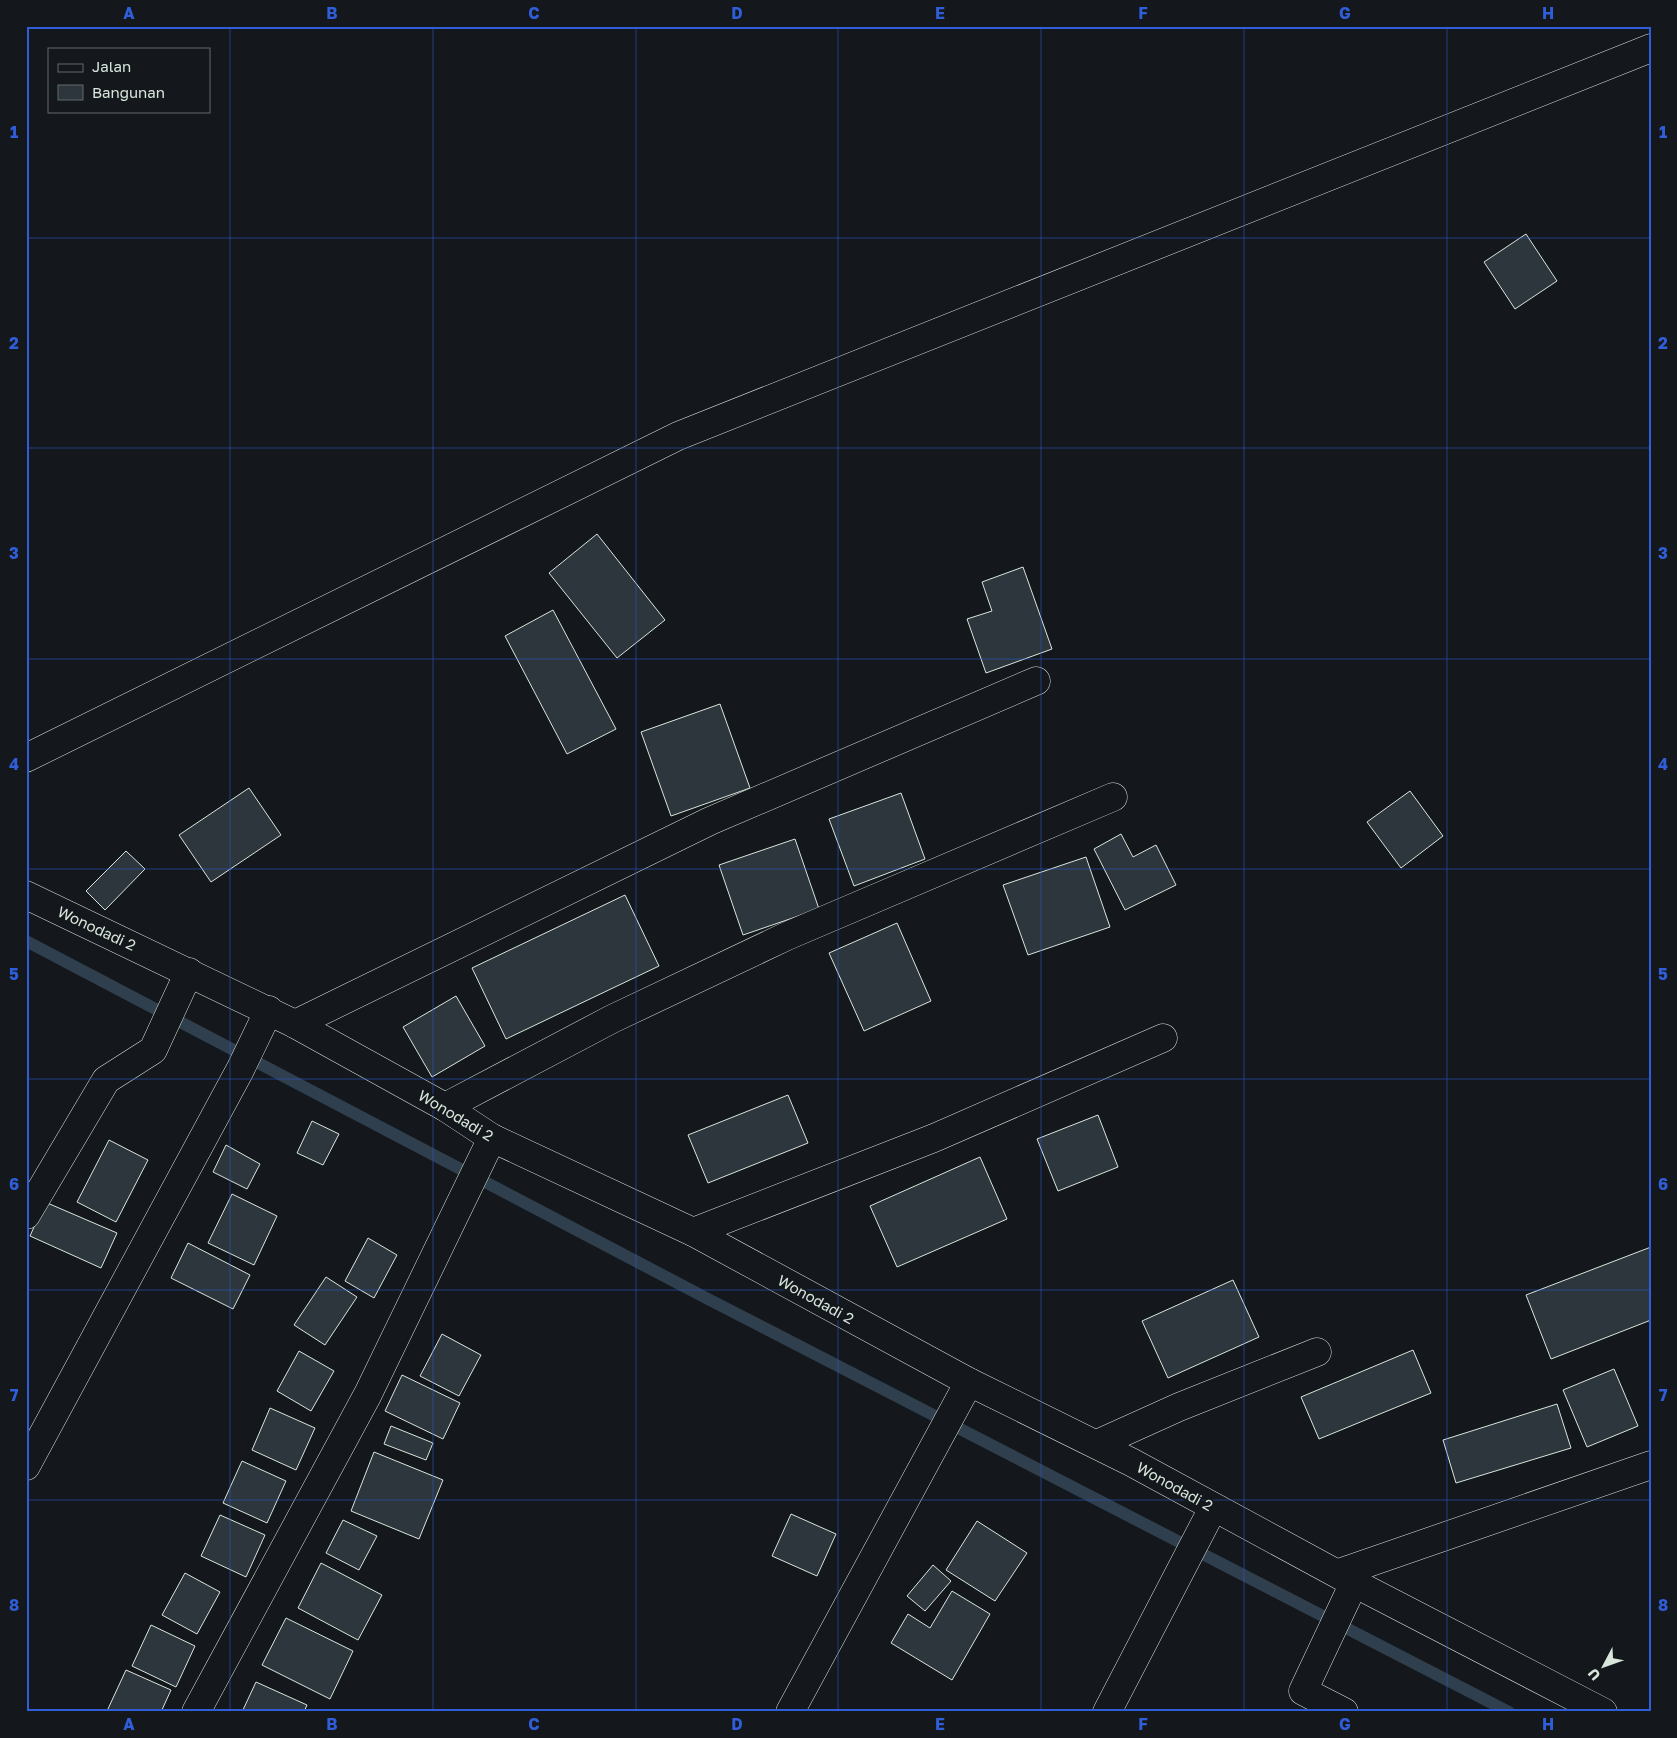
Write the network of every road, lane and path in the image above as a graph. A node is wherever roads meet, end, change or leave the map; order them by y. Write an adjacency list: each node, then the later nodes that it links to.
1 (1651, 48): 3 (street)
2 (1036, 681): 8 (street)
3 (26, 758)
4 (1113, 797): 10 (street)
5 (26, 895): 6 (street, Wonodadi 2)
6 (189, 972): 7 (street, Wonodadi 2); 12 (street)
7 (269, 1010): 8 (street, Wonodadi 2); 18 (street)
8 (295, 1024): 10 (street, Wonodadi 2)
9 (1163, 1038): 13 (street)
10 (444, 1107): 11 (street, Wonodadi 2)
11 (486, 1148): 13 (street, Wonodadi 2); 22 (street)
12 (26, 1215)
13 (693, 1232): 15 (street, Wonodadi 2)
14 (1317, 1352): 16 (street)
15 (969, 1382): 16 (street, Wonodadi 2); 23 (street)
16 (1097, 1444): 19 (street, Wonodadi 2)
17 (1651, 1465): 20 (street)
18 (26, 1466)
19 (1207, 1520): 20 (street, Wonodadi 2); 24 (street)
20 (1346, 1587): 21 (street, Wonodadi 2); 25 (street)
21 (1589, 1709)
22 (196, 1712)
23 (790, 1712)
24 (1107, 1712)
25 (1344, 1712)

